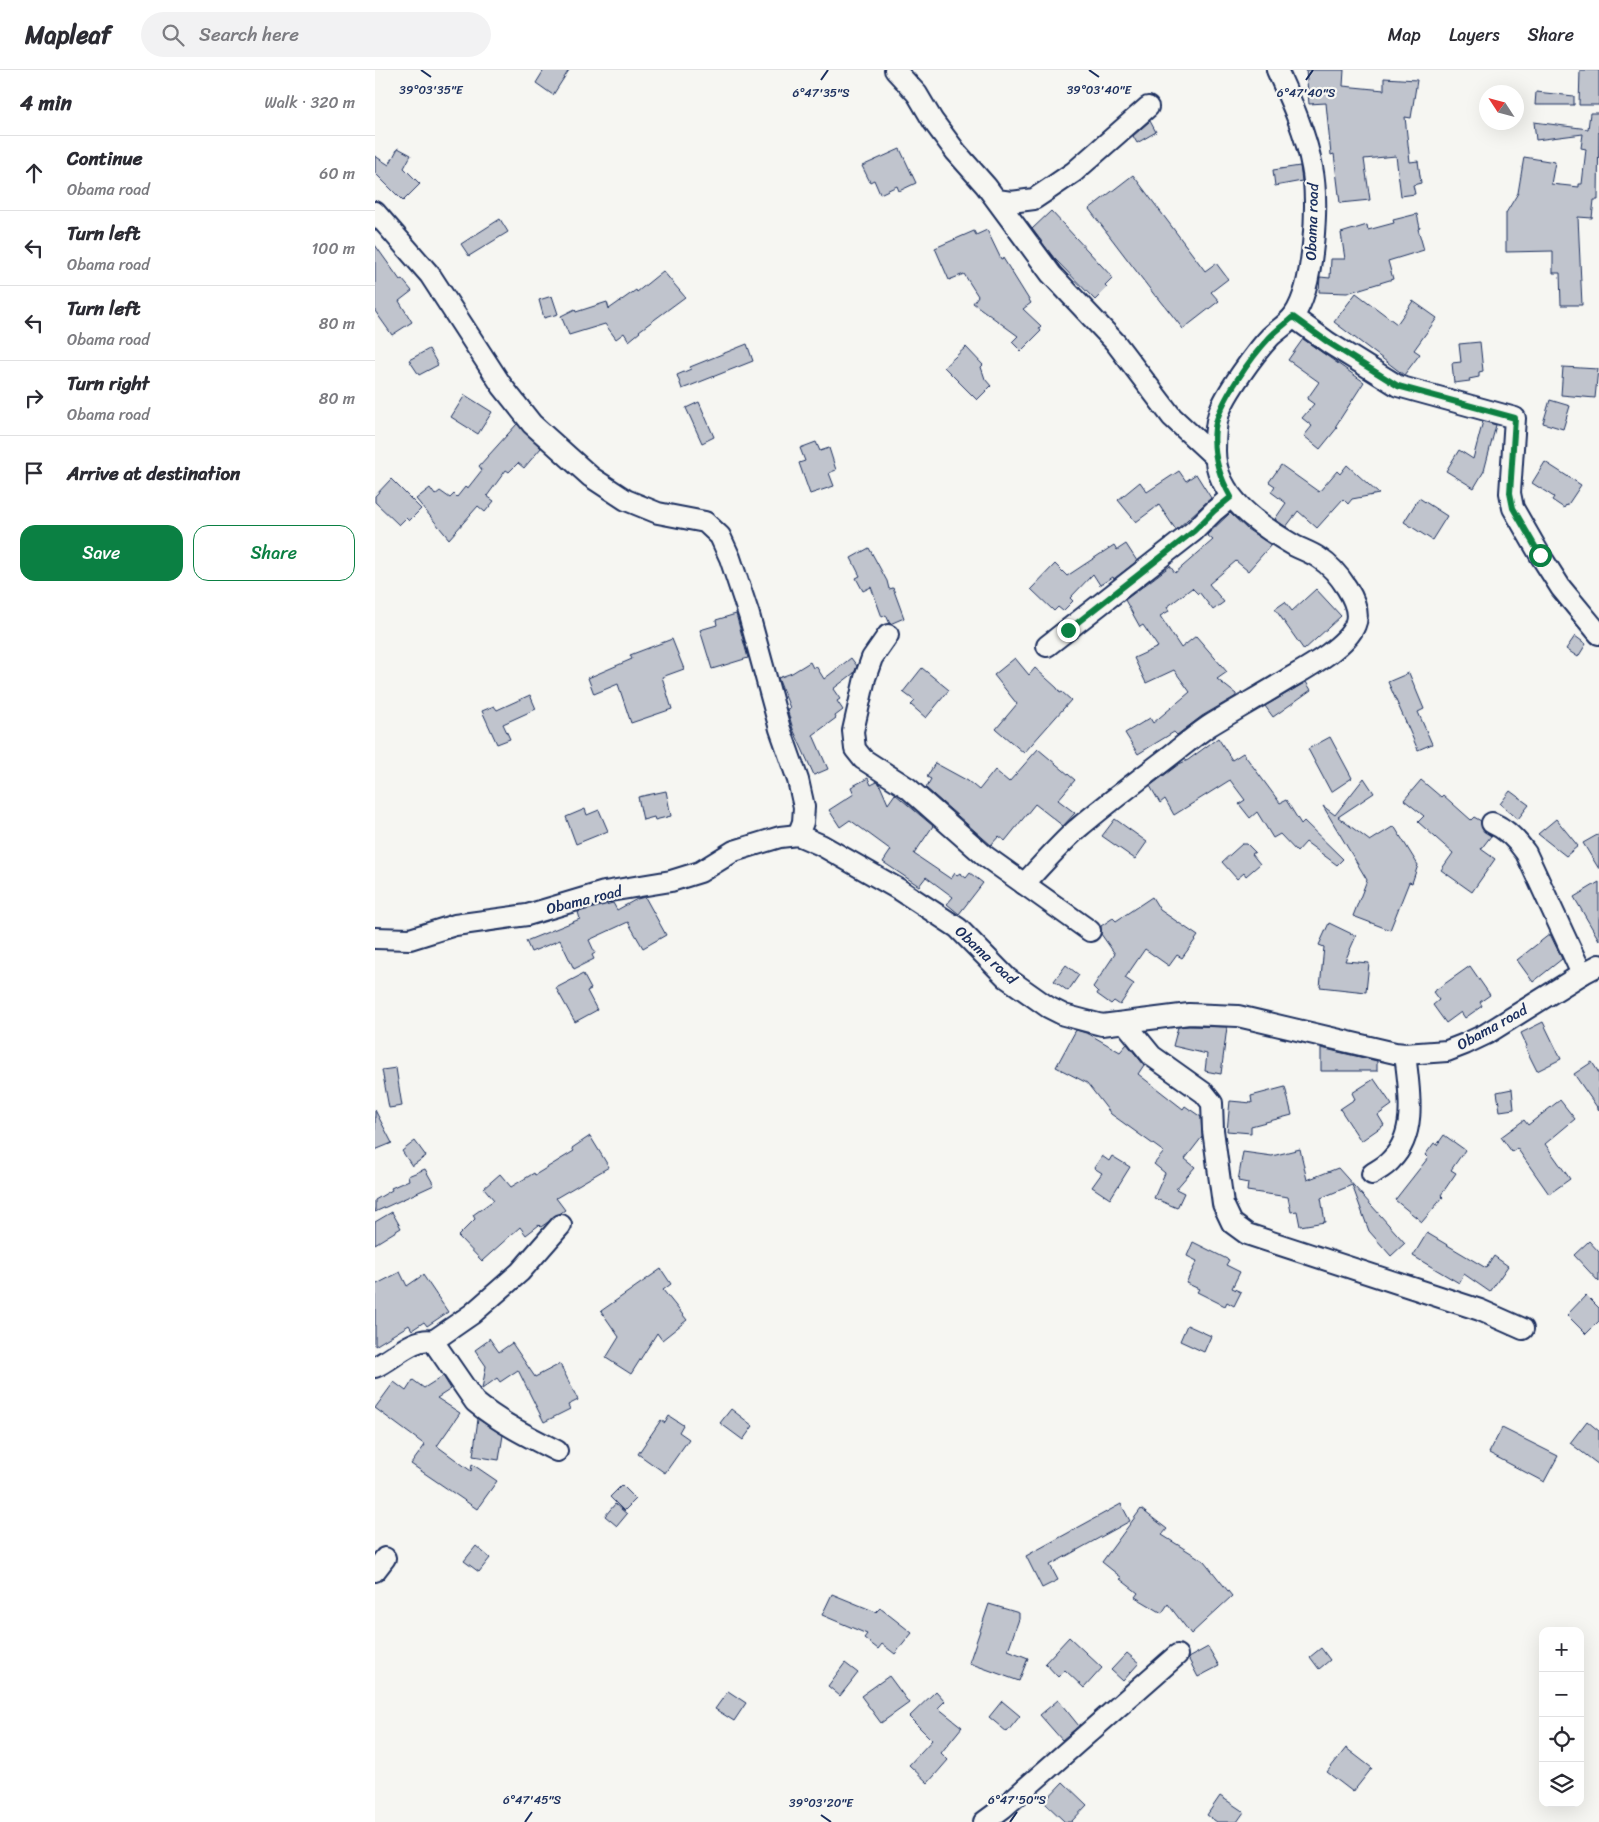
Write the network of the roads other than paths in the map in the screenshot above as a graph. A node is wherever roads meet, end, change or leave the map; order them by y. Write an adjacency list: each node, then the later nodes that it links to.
1 (895, 70): 4 (street)
2 (1277, 70): 6 (street, Obama road)
3 (1148, 107): 4 (street)
4 (997, 200): 7 (street)
5 (375, 212): 13 (street)
6 (1293, 317): 7 (street, Obama road); 9 (street)
7 (1215, 456): 8 (street, Obama road)
8 (1231, 497): 11 (street); 14 (street)
9 (1599, 634)
10 (888, 636): 14 (street)
11 (1047, 646)
12 (1492, 823): 17 (street)
13 (798, 835): 16 (street, Obama road); 18 (street, Obama road)
14 (1024, 884): 15 (street)
15 (1090, 932)
16 (375, 938)
17 (1590, 969): 19 (street, Obama road)
18 (1125, 1023): 19 (street, Obama road); 22 (street)
19 (1405, 1054): 20 (street)
20 (1372, 1174)
21 (561, 1225): 23 (street)
22 (1523, 1329)
23 (433, 1341): 24 (street); 25 (street)
24 (375, 1367)
25 (557, 1451)
26 (1177, 1655): 27 (street)
27 (990, 1821)

